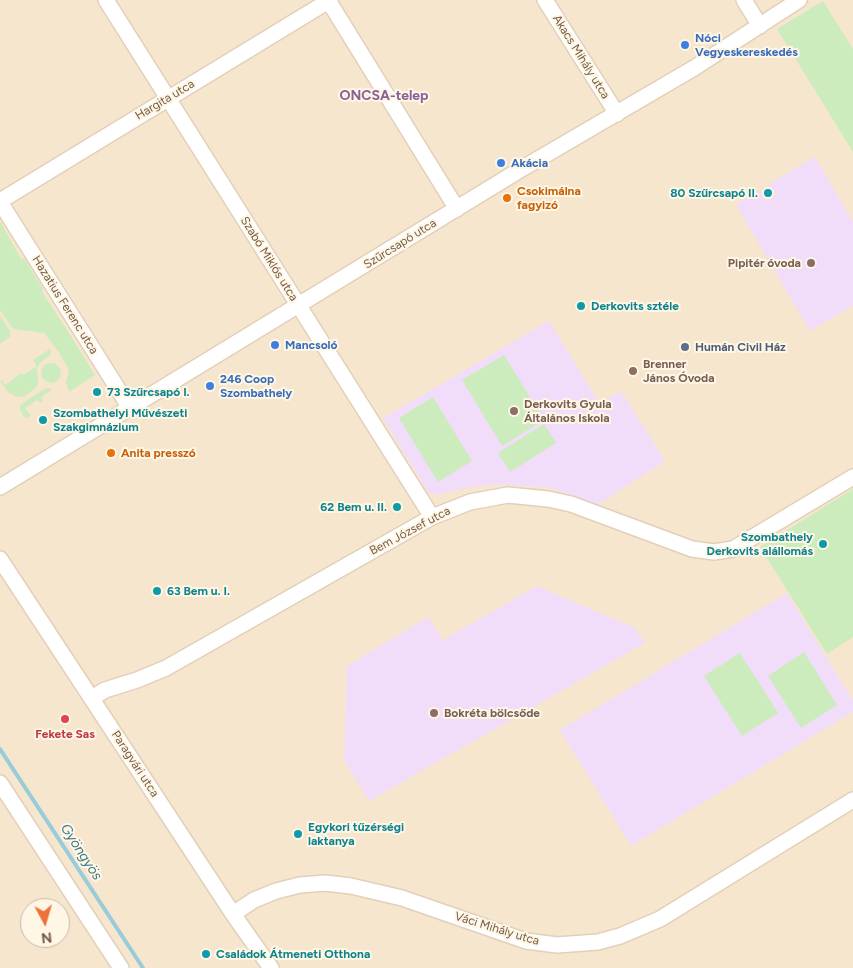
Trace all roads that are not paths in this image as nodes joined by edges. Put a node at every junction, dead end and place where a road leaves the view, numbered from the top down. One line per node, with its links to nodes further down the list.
1 (106, 0): 7 (street, Szabó Miklós utca)
2 (329, 0): 7 (street, Hargita utca); 10 (street)
3 (545, 0): 8 (street, Akacs Mihály utca)
4 (744, 0): 6 (street)
5 (799, 0): 6 (street, Szűrcsapó utca)
6 (760, 26): 8 (street, Szűrcsapó utca)
7 (168, 99): 9 (street, Hargita utca); 11 (street, Szabó Miklós utca)
8 (617, 114): 10 (street, Szűrcsapó utca)
9 (0, 202): 12 (street, Hazatius Ferenc utca)
10 (457, 208): 11 (street, Szűrcsapó utca)
11 (298, 306): 12 (street, Szűrcsapó utca); 15 (street, Szabó Miklós utca)
12 (130, 408): 14 (street, Szűrcsapó utca)
13 (853, 477): 15 (street, Bem József utca)
14 (0, 487)
15 (432, 517): 17 (street, Bem József utca)
16 (0, 559): 17 (street, Paragvári utca)
17 (92, 698): 20 (street, Paragvári utca)
18 (0, 783): 21 (street)
19 (853, 800): 20 (street, Váci Mihály utca)
20 (233, 914): 22 (street, Paragvári utca)
21 (121, 968)
22 (271, 968)

